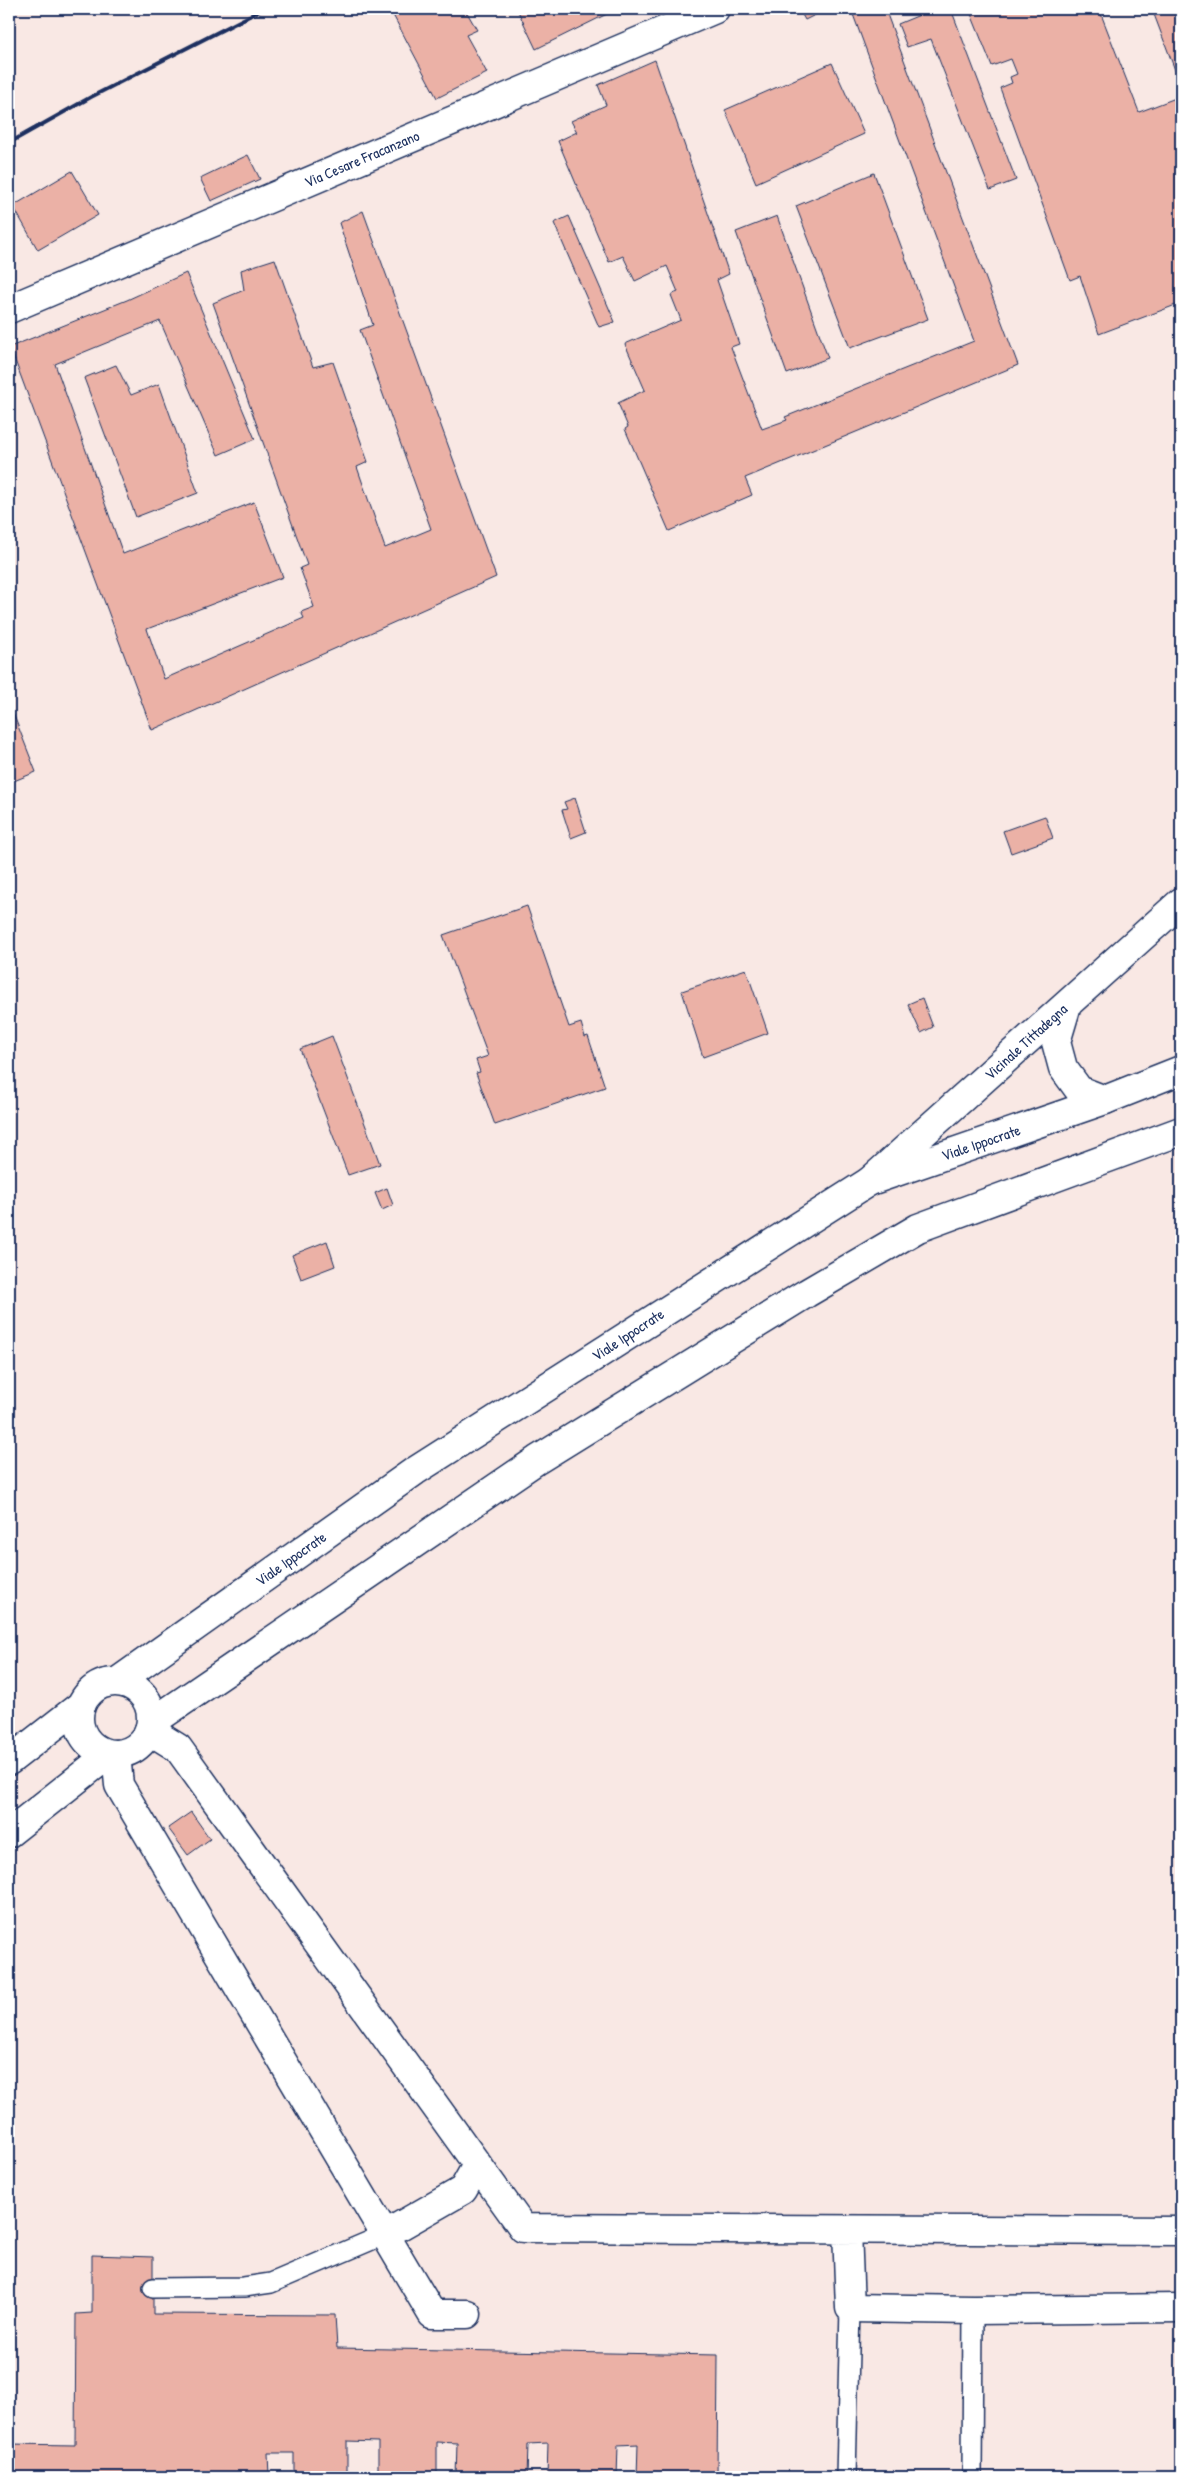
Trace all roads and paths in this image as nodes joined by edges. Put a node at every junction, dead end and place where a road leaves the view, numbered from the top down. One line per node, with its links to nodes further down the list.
1 (715, 9): 2 (street, Via Cesare Fracanzano)
2 (9, 309)
3 (1181, 902): 4 (street, Vicinale Tittadegna)
4 (1066, 1005): 6 (street); 8 (street, Vicinale Tittadegna)
5 (1181, 1070): 6 (street, Viale Ippocrate)
6 (1105, 1100): 8 (street, Viale Ippocrate)
7 (1181, 1131): 11 (street)
8 (870, 1181): 9 (street, Viale Ippocrate)
9 (117, 1682): 10 (street, Viale Ippocrate); 11 (street)
10 (81, 1705): 12 (street); 13 (street, Viale Ippocrate)
11 (150, 1726): 12 (street); 15 (street)
12 (112, 1754): 14 (street); 18 (street)
13 (9, 1761)
14 (9, 1833)
15 (477, 2165): 16 (street); 18 (street)
16 (847, 2230): 17 (street); 20 (street)
17 (1181, 2231)
18 (386, 2234): 19 (lane); 23 (street)
19 (153, 2288)
20 (850, 2308): 22 (street); 24 (lane)
21 (1181, 2308): 22 (street)
22 (973, 2310): 25 (lane)
23 (467, 2314)
24 (846, 2477)
25 (972, 2477)

